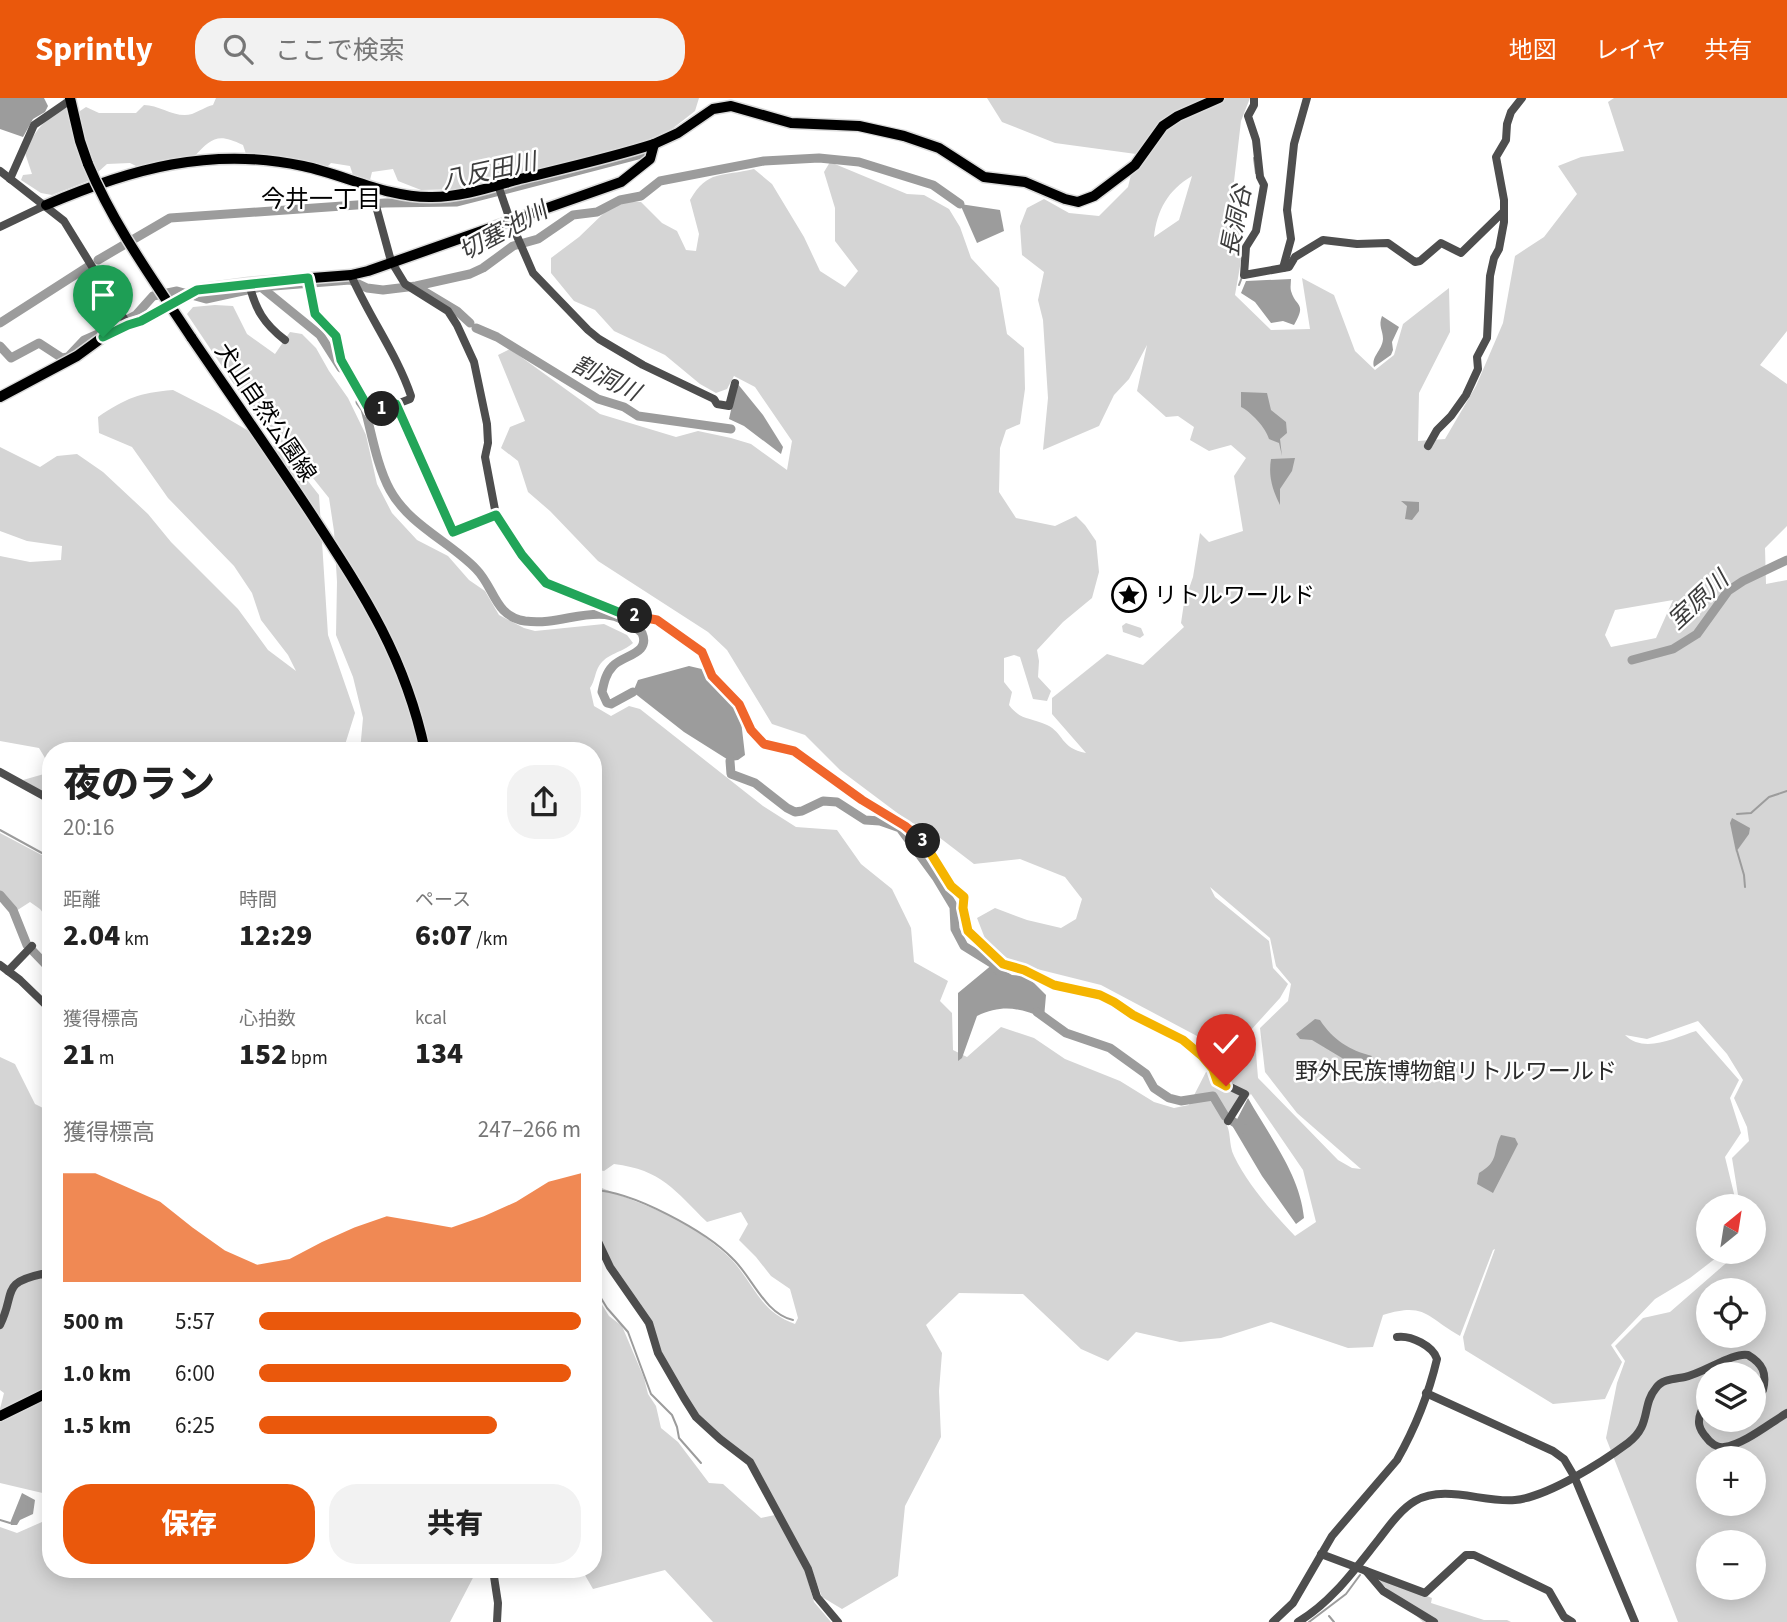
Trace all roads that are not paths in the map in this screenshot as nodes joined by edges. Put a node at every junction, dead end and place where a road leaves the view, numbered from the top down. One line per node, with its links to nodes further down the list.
1 (1219, 98): 6 (main road)
2 (1254, 98): 16 (street)
3 (1307, 98): 16 (street)
4 (1522, 98): 12 (street)
5 (68, 101): 8 (street); 27 (main road, 犬山自然公園線, bridge)
6 (654, 144): 10 (main road); 13 (main road)
7 (0, 171): 8 (street)
8 (10, 179): 11 (street)
9 (373, 187): 10 (main road); 11 (main road); 15 (street)
10 (499, 188): 13 (street)
11 (46, 205): 14 (street); 20 (street)
12 (1502, 213): 16 (street); 25 (street)
13 (510, 220): 15 (main road); 22 (street)
14 (0, 227)
15 (392, 262): 17 (main road); 26 (street)
16 (1283, 268)
17 (353, 280): 18 (main road); 24 (street)
18 (308, 281): 19 (main road); 24 (street)
19 (249, 286): 20 (main road); 21 (street)
20 (126, 321): 23 (main road)
21 (285, 340)
22 (735, 383)
23 (0, 397)
24 (396, 404): 26 (street)
25 (1428, 446)
26 (496, 515): 33 (street)
27 (423, 742)
28 (0, 772): 29 (street)
29 (42, 795)
30 (29, 948): 31 (street)
31 (4, 968): 32 (street)
32 (41, 1000)
33 (1230, 1119)
34 (602, 1250): 54 (street)
35 (42, 1274): 36 (street)
36 (0, 1325)
37 (1397, 1337): 41 (street)
38 (1723, 1362): 39 (street)
39 (1759, 1362)
40 (1696, 1374): 48 (street)
41 (1426, 1393): 48 (street); 49 (street)
42 (42, 1395): 44 (main road)
43 (1787, 1413): 45 (street)
44 (0, 1416)
45 (1766, 1426)
46 (1702, 1432): 47 (street)
47 (1755, 1432)
48 (1574, 1476): 50 (street); 59 (street)
49 (1321, 1554): 50 (street); 55 (street)
50 (1356, 1567): 51 (street); 56 (street)
51 (1366, 1571): 57 (street); 58 (street)
52 (494, 1578): 53 (street)
53 (497, 1622)
54 (838, 1622)
55 (1273, 1622)
56 (1298, 1622)
57 (1434, 1622)
58 (1572, 1622)
59 (1635, 1622)

